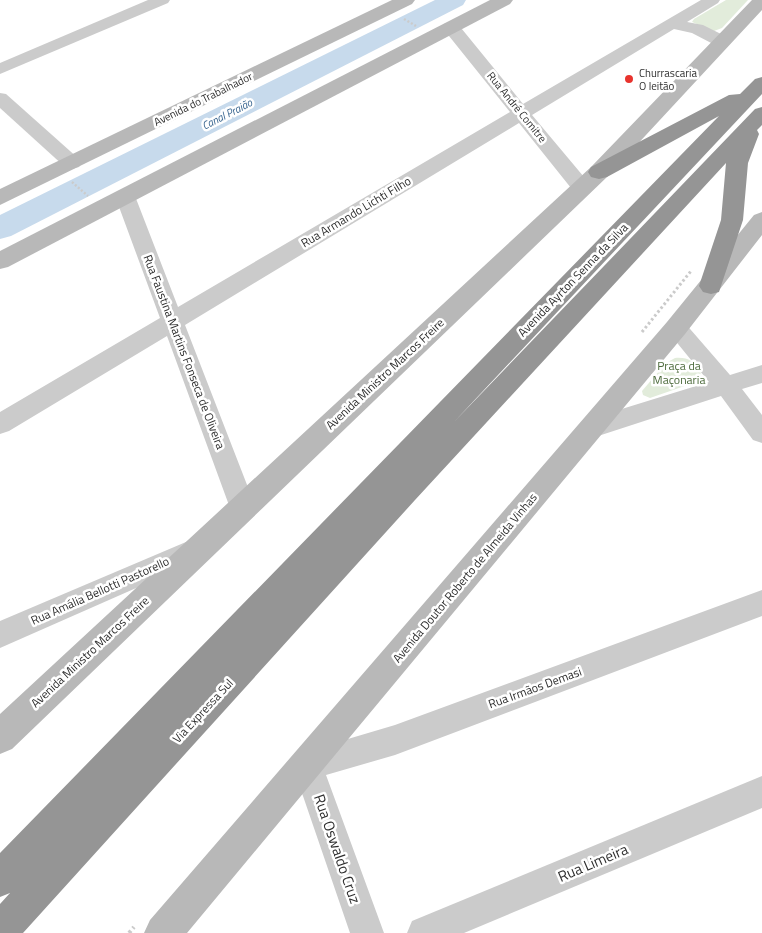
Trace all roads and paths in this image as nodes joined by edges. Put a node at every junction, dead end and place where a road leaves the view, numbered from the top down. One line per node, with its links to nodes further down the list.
1 (162, 0): 10 (street)
2 (504, 0): 7 (main road)
3 (712, 0): 6 (street, Rua Armando Lichti Filho)
4 (761, 0): 9 (main road, Avenida Ministro Marcos Freire)
5 (398, 5): 8 (path); 15 (main road, Avenida do Trabalhador)
6 (672, 24): 9 (street); 13 (street, Rua Armando Lichti Filho)
7 (452, 27): 13 (street, Rua André Comitre); 18 (main road)
8 (419, 28)
9 (721, 41): 16 (main road, Avenida Ministro Marcos Freire)
10 (0, 69)
11 (762, 82): 16 (highway); 30 (highway, Avenida Ayrton Senna da Silva)
12 (0, 98): 15 (street)
13 (522, 113): 16 (street, Rua André Comitre); 23 (street, Rua Armando Lichti Filho)
14 (757, 118): 22 (highway); 30 (highway, Avenida Ayrton Senna da Silva)
15 (71, 171): 17 (path); 19 (main road, Avenida do Trabalhador)
16 (591, 180): 31 (main road, Avenida Ministro Marcos Freire)
17 (88, 196)
18 (125, 196): 21 (main road); 23 (street, Rua Faustina Martins Fonseca de Oliveira)
19 (0, 198)
20 (762, 220): 22 (main road, Avenida Doutor Roberto de Almeida Vinhas)
21 (0, 261)
22 (711, 286): 24 (main road, Avenida Doutor Roberto de Almeida Vinhas)
23 (173, 321): 27 (street, Rua Armando Lichti Filho); 31 (street, Rua Faustina Martins Fonseca de Oliveira)
24 (676, 328): 26 (street); 28 (main road, Avenida Doutor Roberto de Almeida Vinhas)
25 (762, 374): 26 (street)
26 (726, 386): 28 (street); 29 (street)
27 (0, 424)
28 (592, 428): 36 (main road, Avenida Doutor Roberto de Almeida Vinhas)
29 (762, 433)
30 (395, 485): 38 (highway); 39 (highway, Via Expressa Sul)
31 (243, 508): 32 (main road, Avenida Ministro Marcos Freire)
32 (201, 548): 34 (street, Rua Amália Bellotti Pastorello); 35 (main road, Avenida Ministro Marcos Freire)
33 (762, 603): 36 (street, Rua Irmãos Demasi)
34 (0, 635)
35 (0, 738)
36 (305, 766): 40 (main road, Avenida Doutor Roberto de Almeida Vinhas); 41 (street, Rua Oswaldo Cruz)
37 (762, 792): 42 (street, Rua Limeira)
38 (0, 879)
39 (0, 931)
40 (163, 933)
41 (367, 933)
42 (424, 933)

